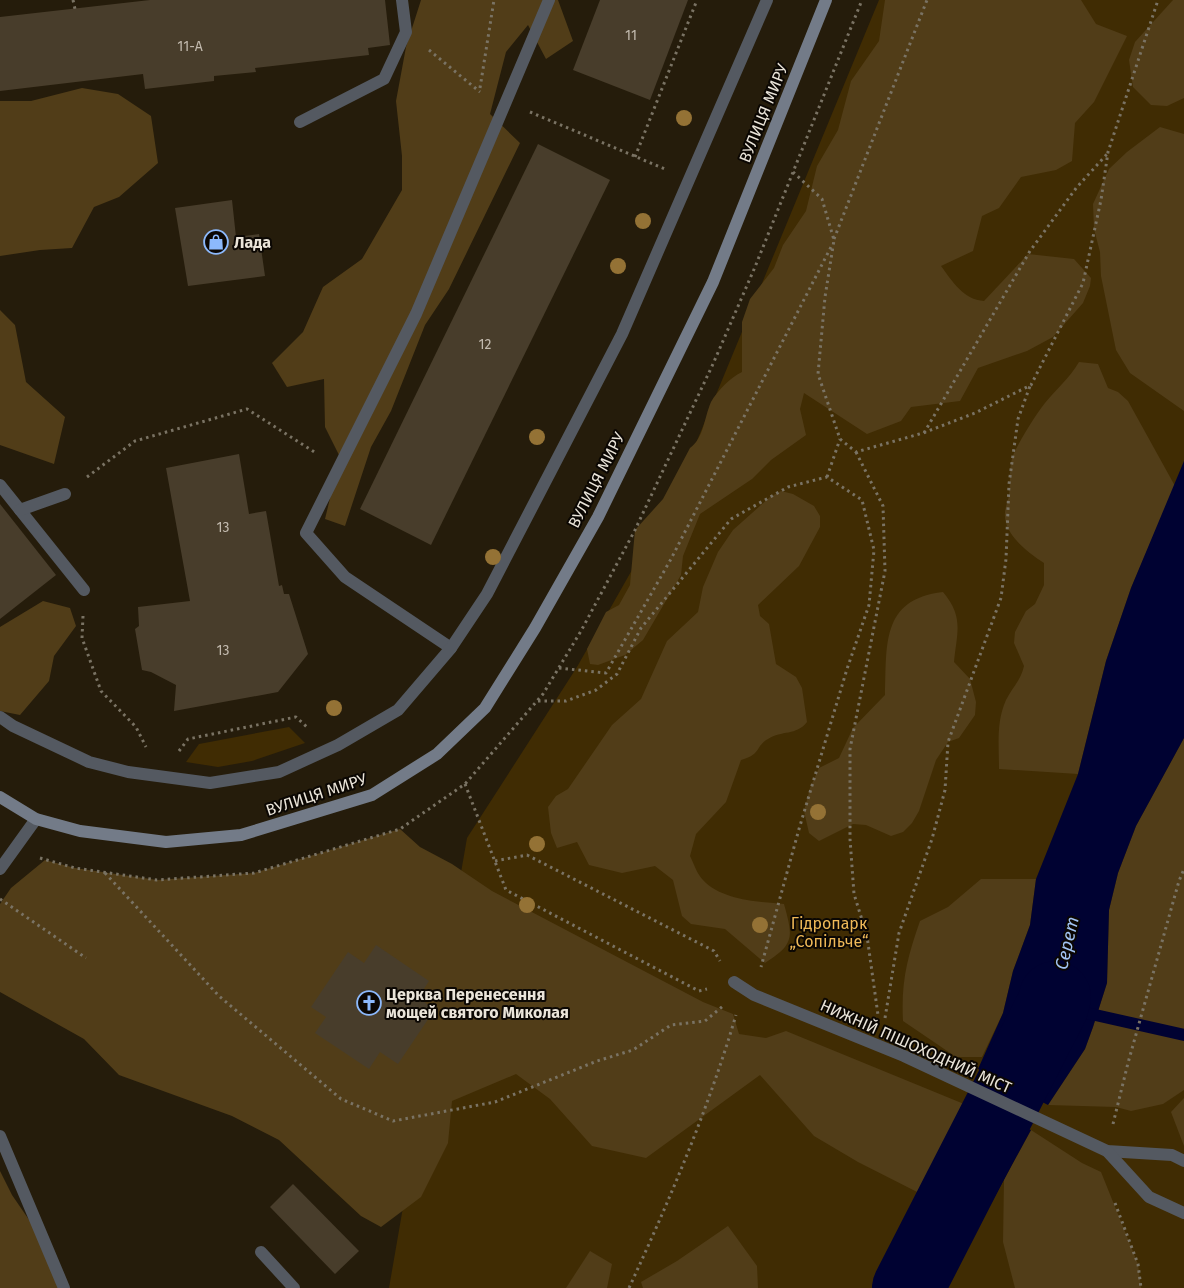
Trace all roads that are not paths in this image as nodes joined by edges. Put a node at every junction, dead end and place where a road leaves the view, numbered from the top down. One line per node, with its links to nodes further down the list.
1 (402, 0): 5 (street)
2 (549, 0): 10 (street)
3 (767, 0): 10 (street)
4 (826, 0): 13 (main road, ВУЛИЦЯ МИРУ)
5 (300, 122)
6 (0, 485): 8 (street)
7 (65, 494): 8 (street)
8 (20, 510): 9 (street)
9 (84, 590)
10 (451, 648): 11 (street)
11 (0, 717)
12 (0, 797): 13 (main road, ВУЛИЦЯ МИРУ)
13 (36, 819): 14 (street)
14 (0, 869)
15 (744, 989): 17 (street, НИЖНІЙ ПІШОХОДНИЙ МІСТ)
16 (0, 1136): 21 (street)
17 (1107, 1151): 18 (street); 19 (street)
18 (1184, 1161)
19 (1184, 1213)
20 (261, 1252): 22 (street)
21 (64, 1288)
22 (294, 1288)

